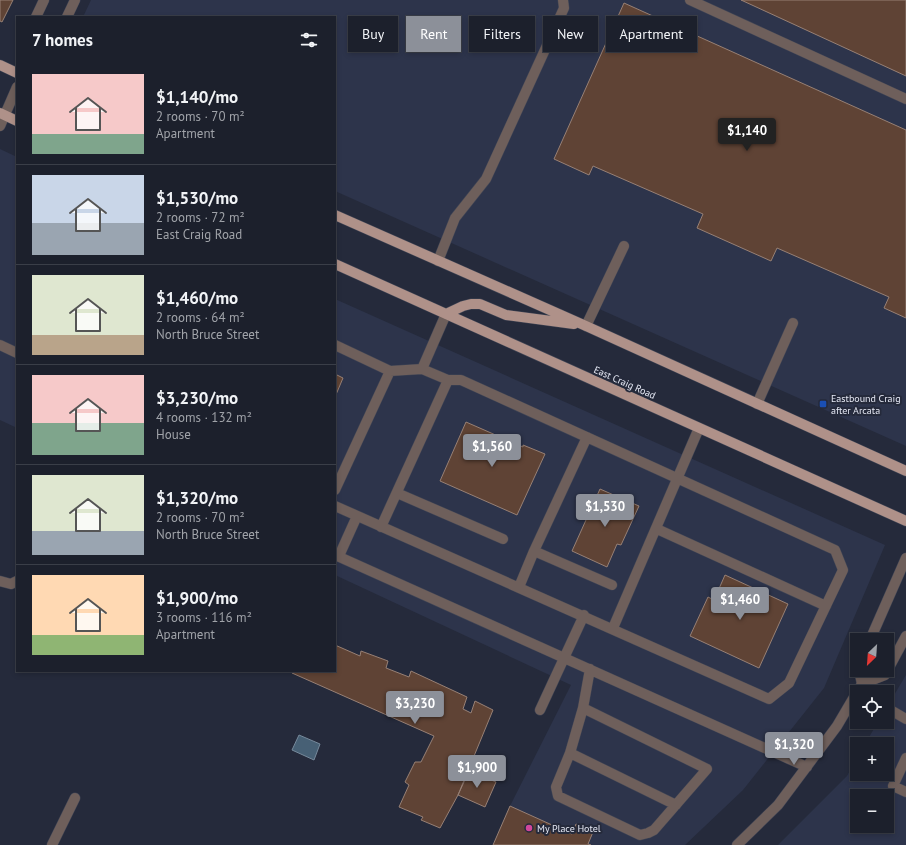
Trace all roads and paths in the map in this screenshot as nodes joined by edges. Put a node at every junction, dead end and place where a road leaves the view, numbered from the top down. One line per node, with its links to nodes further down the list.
1 (44, 0): 5 (street)
2 (75, 0): 6 (street)
3 (563, 0): 16 (street)
4 (690, 0): 10 (street)
5 (36, 16)
6 (67, 16)
7 (0, 65): 8 (main road)
8 (16, 73)
9 (16, 89): 11 (street)
10 (906, 99)
11 (2, 114): 12 (main road); 13 (street)
12 (16, 121)
13 (0, 126)
14 (336, 215): 16 (main road)
15 (624, 246): 20 (street)
16 (438, 261): 20 (main road)
17 (336, 264): 18 (main road, East Craig Road)
18 (446, 314): 20 (main road); 24 (street); 28 (main road, East Craig Road)
19 (793, 323): 27 (street)
20 (586, 326): 27 (main road)
21 (0, 345): 23 (street)
22 (336, 345): 25 (street)
23 (16, 353)
24 (422, 369): 25 (street); 26 (street)
25 (390, 371): 32 (street)
26 (448, 380): 29 (street); 33 (street)
27 (757, 404): 30 (main road)
28 (699, 428): 31 (street); 36 (main road, East Craig Road)
29 (586, 437): 31 (street); 40 (street)
30 (906, 471)
31 (678, 479): 38 (street); 47 (street)
32 (336, 488)
33 (396, 493): 37 (street); 39 (street)
34 (336, 506): 35 (street)
35 (357, 516): 37 (street); 41 (street)
36 (906, 521)
37 (381, 526): 46 (street)
38 (657, 529): 47 (street); 49 (street)
39 (503, 539)
40 (534, 551): 45 (street); 46 (street)
41 (337, 555): 52 (street)
42 (906, 558): 50 (street)
43 (0, 581): 44 (street)
44 (16, 582)
45 (612, 585)
46 (519, 587): 48 (street)
47 (826, 606): 49 (street)
48 (584, 616): 49 (street); 52 (street)
49 (613, 628)
50 (873, 633)
51 (906, 636): 54 (street)
52 (564, 658): 53 (street); 57 (street)
53 (590, 669): 56 (street); 62 (street)
54 (868, 685)
55 (850, 704): 62 (street)
56 (583, 708): 60 (street); 65 (street)
57 (540, 710)
58 (894, 712): 59 (street)
59 (906, 719)
60 (570, 753): 65 (street); 65 (street)
61 (906, 758): 63 (street)
62 (807, 767): 67 (street)
63 (906, 792)
64 (75, 798): 66 (street)
65 (676, 805)
66 (52, 845)
67 (738, 845)

